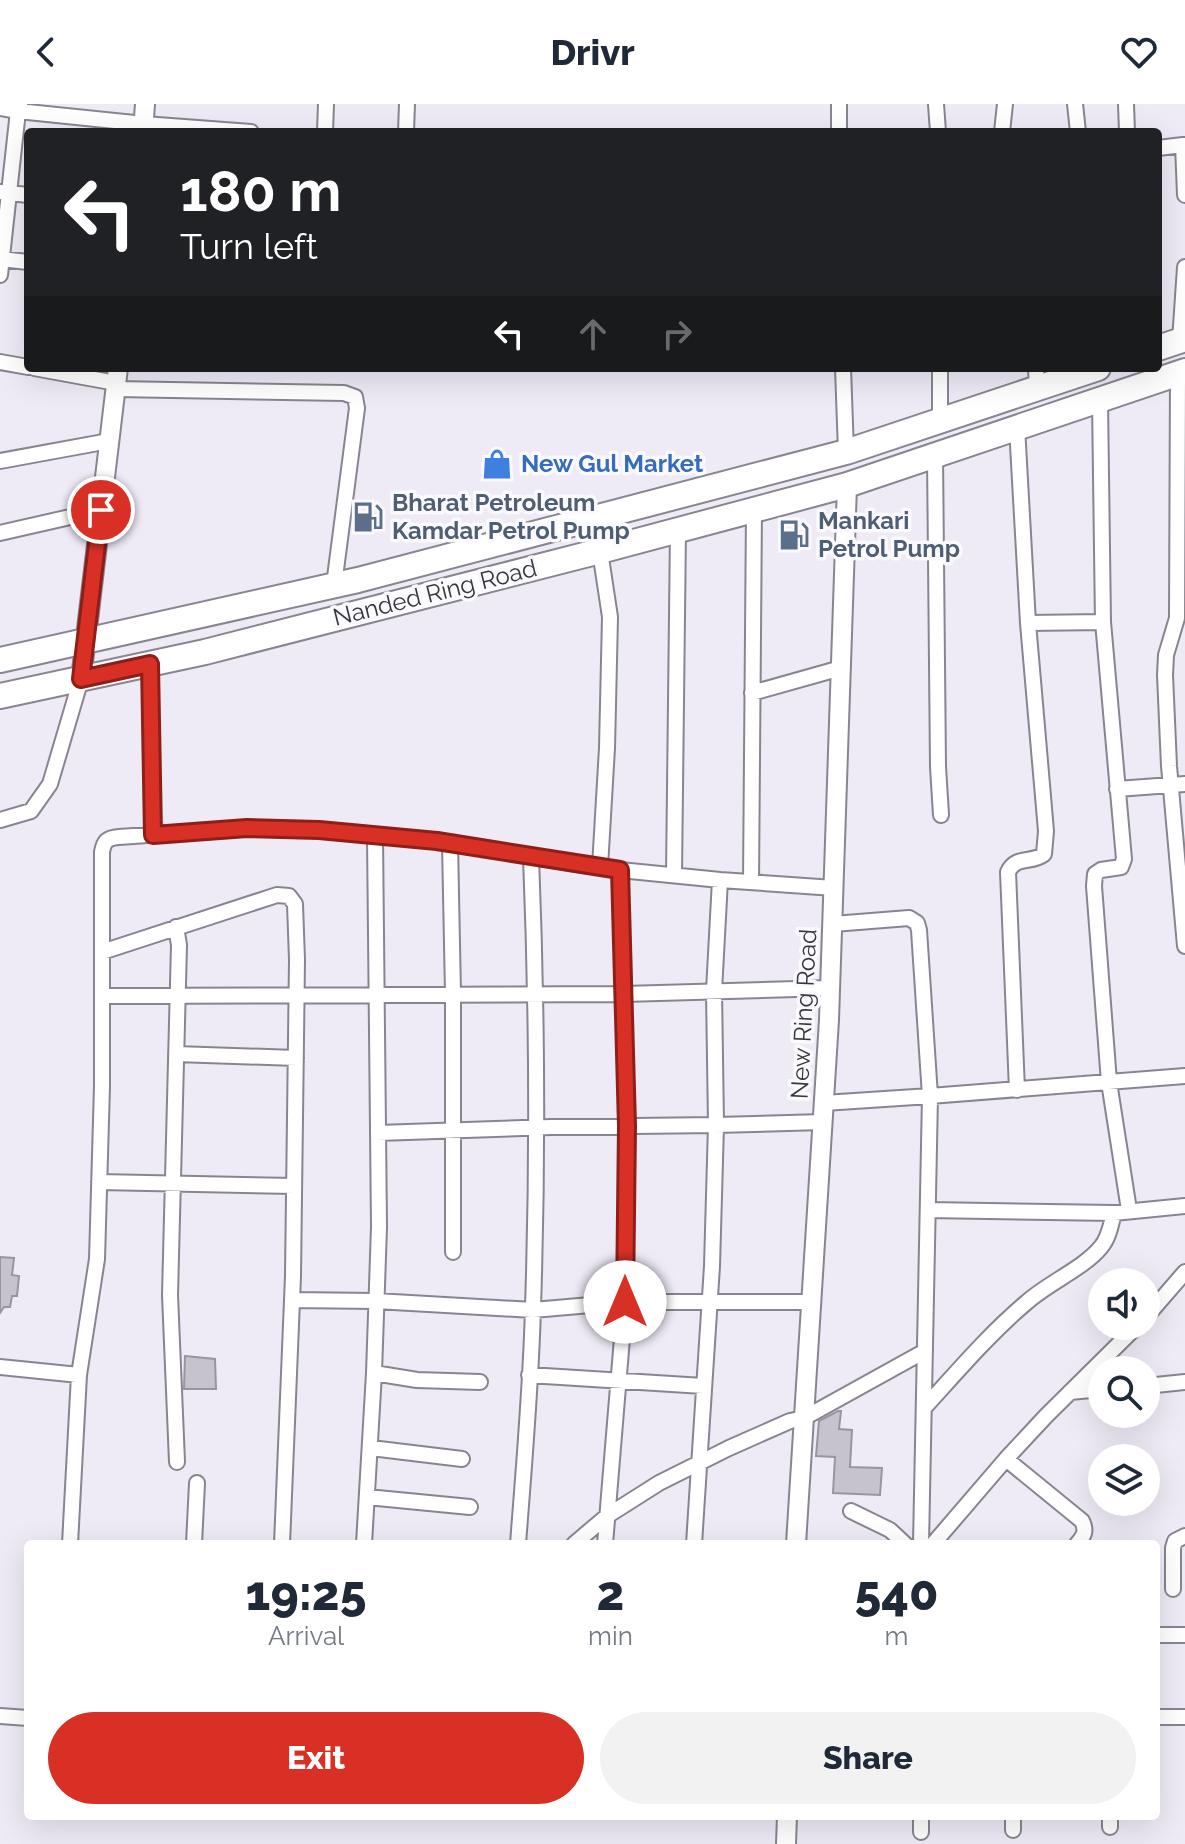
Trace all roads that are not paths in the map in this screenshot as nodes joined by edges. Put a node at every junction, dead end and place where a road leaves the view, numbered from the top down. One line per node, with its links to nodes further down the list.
1 (145, 104): 11 (street)
2 (326, 104): 12 (street)
3 (407, 104): 13 (street)
4 (839, 104): 14 (street)
5 (936, 104): 15 (street)
6 (1005, 104): 16 (street)
7 (1075, 104): 17 (street)
8 (1126, 104): 18 (street)
9 (19, 107): 10 (street); 11 (street); 21 (street)
10 (0, 108)
11 (144, 128)
12 (325, 128)
13 (406, 128)
14 (839, 128)
15 (938, 128)
16 (1002, 128)
17 (1078, 128)
18 (1127, 128)
19 (1184, 145): 20 (street); 22 (street)
20 (1162, 148)
21 (5, 193): 23 (street)
22 (1185, 195)
23 (1, 259): 24 (street); 26 (street)
24 (24, 262)
25 (1185, 267): 27 (street)
26 (0, 275)
27 (1174, 343)
28 (0, 362): 29 (street)
29 (24, 367)
30 (60, 372): 36 (street)
31 (843, 372): 41 (street)
32 (940, 372): 38 (street)
33 (1073, 372): 35 (highway)
34 (1181, 372): 37 (highway, Nanded Ring Road); 60 (street)
35 (1036, 378): 38 (highway)
36 (117, 380): 40 (street); 50 (street)
37 (1100, 400): 39 (highway, Nanded Ring Road); 51 (street)
38 (940, 421): 41 (highway)
39 (1017, 427): 42 (highway, Nanded Ring Road); 52 (street)
40 (109, 441): 43 (street); 46 (street)
41 (846, 452): 50 (highway)
42 (935, 455): 44 (highway, Nanded Ring Road); 62 (street)
43 (0, 461)
44 (847, 485): 45 (highway, Nanded Ring Road); 56 (street, New Ring Road)
45 (754, 509): 47 (highway, Nanded Ring Road); 58 (street)
46 (101, 510): 48 (street); 53 (street)
47 (678, 529): 49 (highway, Nanded Ring Road); 70 (street)
48 (0, 533)
49 (600, 551): 55 (highway, Nanded Ring Road); 68 (street)
50 (334, 585): 53 (highway)
51 (1103, 622): 52 (street); 61 (street)
52 (1028, 623): 91 (street)
53 (85, 641): 54 (highway); 57 (street)
54 (0, 660)
55 (150, 664): 57 (highway, Nanded Ring Road); 64 (street)
56 (841, 668): 58 (street); 73 (street, New Ring Road)
57 (81, 679): 59 (highway, Nanded Ring Road); 63 (street)
58 (752, 693): 72 (street)
59 (0, 696)
60 (1178, 784): 61 (street); 76 (street)
61 (1117, 789): 90 (street)
62 (941, 815)
63 (0, 820)
64 (153, 835): 65 (street); 77 (street)
65 (375, 836): 66 (street); 80 (street)
66 (450, 843): 67 (street); 81 (street)
67 (531, 857): 68 (street); 82 (street)
68 (600, 867): 69 (street)
69 (620, 870): 70 (street); 83 (street)
70 (674, 875): 71 (street)
71 (720, 880): 72 (street); 79 (street)
72 (751, 882): 73 (street)
73 (834, 888): 74 (street, New Ring Road)
74 (833, 924): 78 (street, New Ring Road); 92 (street)
75 (176, 927): 77 (street); 84 (street); 86 (street)
76 (1185, 946)
77 (102, 952): 85 (street)
78 (830, 988): 79 (street); 93 (street, New Ring Road)
79 (714, 991): 83 (street); 94 (street)
80 (377, 994): 81 (street); 84 (street); 98 (street)
81 (453, 994): 82 (street); 97 (street)
82 (536, 994): 83 (street); 96 (street)
83 (624, 994): 95 (street)
84 (297, 995): 86 (street); 88 (street)
85 (102, 996): 86 (street); 99 (street)
86 (178, 996): 87 (street)
87 (176, 1054): 88 (street); 100 (street)
88 (296, 1058): 101 (street)
89 (1185, 1076): 90 (street)
90 (1109, 1082): 91 (street); 104 (street)
91 (1017, 1090): 92 (street)
92 (930, 1096): 93 (street); 103 (street)
93 (823, 1112): 94 (street); 112 (street, New Ring Road)
94 (716, 1125): 95 (street); 111 (street)
95 (627, 1126): 96 (street); 110 (street)
96 (537, 1127): 97 (street); 113 (street)
97 (453, 1130): 98 (street); 105 (street)
98 (378, 1133): 108 (street)
99 (99, 1182): 100 (street); 118 (street)
100 (173, 1182): 101 (street); 132 (street)
101 (294, 1186): 107 (street)
102 (1185, 1206): 104 (street)
103 (928, 1210): 104 (street); 115 (street)
104 (1121, 1212): 127 (street)
105 (453, 1252)
106 (1185, 1272): 109 (street)
107 (292, 1300): 108 (street); 142 (street)
108 (376, 1301): 113 (street); 117 (street)
109 (1160, 1301)
110 (625, 1302): 111 (street); 113 (street); 120 (street)
111 (709, 1302): 112 (street); 124 (street)
112 (811, 1302): 128 (street, New Ring Road)
113 (533, 1310): 119 (street)
114 (1123, 1340): 126 (street)
115 (925, 1351): 127 (street); 128 (street)
116 (0, 1367): 118 (street)
117 (374, 1373): 121 (street); 129 (street)
118 (79, 1375): 140 (street)
119 (529, 1375): 120 (street); 144 (street)
120 (618, 1380): 124 (street); 138 (street)
121 (480, 1382)
122 (1185, 1382): 123 (street)
123 (1160, 1385)
124 (703, 1386): 133 (street)
125 (1088, 1390): 126 (street)
126 (1070, 1392): 131 (street)
127 (924, 1408): 150 (street)
128 (804, 1418): 133 (street); 148 (street, New Ring Road)
129 (371, 1448): 130 (street); 135 (street)
130 (462, 1459)
131 (1006, 1459): 151 (street); 152 (street)
132 (177, 1462)
133 (698, 1463): 138 (street); 147 (street)
134 (197, 1483): 141 (street)
135 (367, 1497): 136 (street); 143 (street)
136 (470, 1507)
137 (851, 1511): 149 (street)
138 (607, 1516): 145 (street); 146 (street)
139 (1185, 1536): 153 (street)
140 (70, 1540)
141 (194, 1540)
142 (282, 1540)
143 (364, 1540)
144 (518, 1540)
145 (579, 1540)
146 (605, 1540)
147 (694, 1540)
148 (796, 1540)
149 (901, 1540)
150 (921, 1540)
151 (936, 1540)
152 (1080, 1540)
153 (1173, 1589)
154 (1160, 1635): 155 (street)
155 (1185, 1635)
156 (0, 1716): 159 (street)
157 (1160, 1717): 158 (street)
158 (1185, 1717)
159 (24, 1718)
160 (787, 1820): 163 (street)
161 (921, 1820): 162 (street)
162 (921, 1832)
163 (786, 1844)

